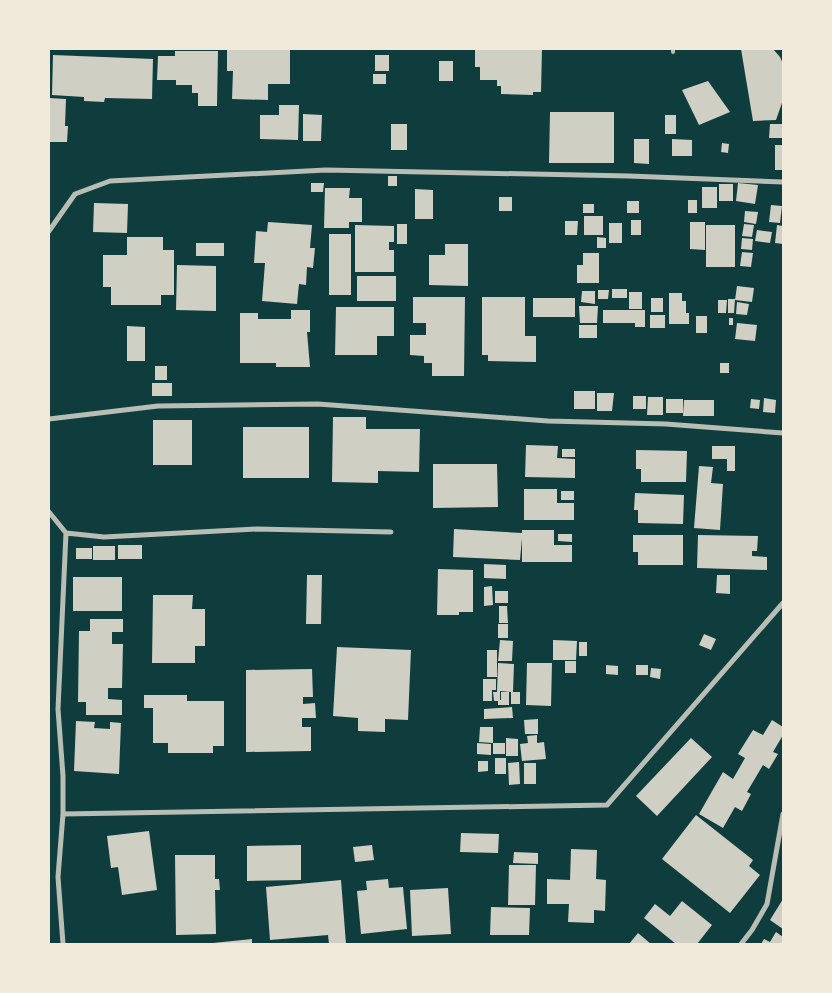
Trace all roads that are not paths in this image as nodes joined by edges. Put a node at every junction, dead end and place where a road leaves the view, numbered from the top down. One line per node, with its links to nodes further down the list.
1 (783, 182): 2 (street)
2 (49, 231)
3 (49, 419): 4 (street)
4 (783, 433)
5 (49, 512): 7 (street)
6 (391, 532): 7 (street)
7 (66, 533): 9 (street)
8 (783, 603): 9 (street)
9 (64, 814): 11 (street)
10 (783, 814): 12 (street)
11 (63, 944)
12 (741, 944)

